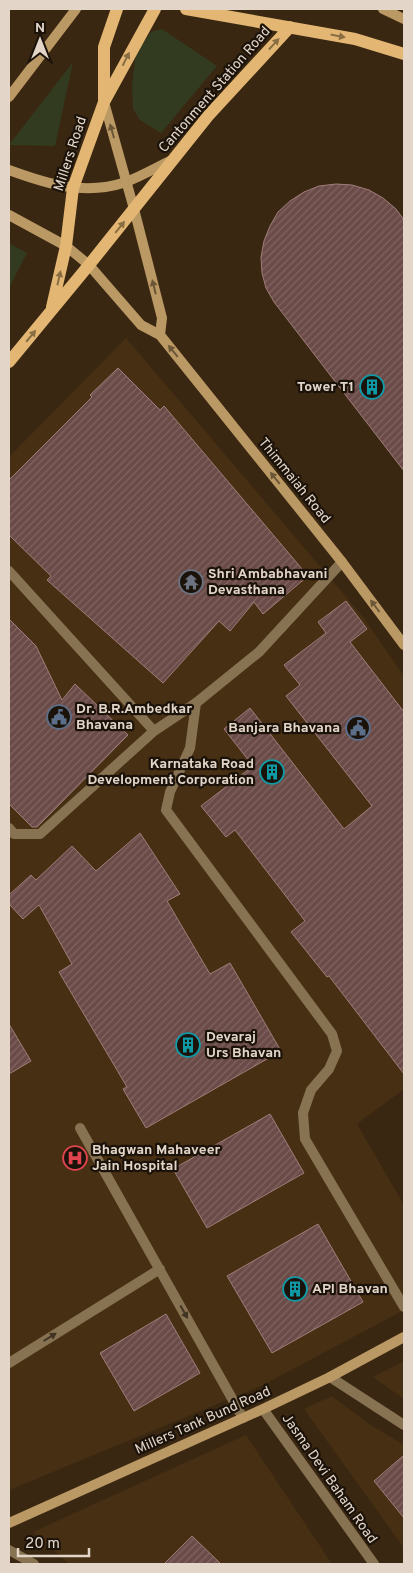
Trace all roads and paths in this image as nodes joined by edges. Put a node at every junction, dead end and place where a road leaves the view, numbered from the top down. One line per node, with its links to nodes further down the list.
1 (76, 9): 9 (street)
2 (117, 9): 10 (main road, Millers Road)
3 (155, 9): 10 (main road, one-way to 3)
4 (186, 9): 7 (main road)
5 (383, 9): 6 (street)
6 (404, 19)
7 (290, 27): 8 (main road, Cantonment Station Road, one-way to 8); 11 (main road, Cantonment Station Road, one-way to 7)
8 (404, 54)
9 (9, 97)
10 (104, 102): 13 (street, one-way to 10); 14 (main road, Millers Road)
11 (173, 160): 13 (street); 15 (main road, Cantonment Station Road)
12 (9, 170): 14 (street)
13 (126, 181): 14 (street); 15 (street)
14 (73, 188): 17 (main road, Millers Road)
15 (134, 209): 18 (main road, Cantonment Station Road, one-way to 15); 20 (street, one-way to 15)
16 (9, 215): 17 (street, Thimmaiah Road)
17 (66, 246): 18 (street, Thimmaiah Road); 19 (main road, Millers Road, one-way to 17)
18 (89, 265): 19 (main road, Millers Road); 20 (street, Thimmaiah Road)
19 (51, 310): 21 (main road, Millers Road, one-way to 19)
20 (160, 335): 22 (street, Thimmaiah Road, one-way to 20)
21 (9, 362)
22 (342, 562): 24 (street, Thimmaiah Road, one-way to 22); 25 (street)
23 (9, 571): 26 (street)
24 (404, 645)
25 (196, 704): 26 (street); 30 (street)
26 (154, 731): 27 (street)
27 (9, 828)
28 (80, 1128): 29 (street)
29 (160, 1269): 32 (street, one-way to 29); 35 (street, one-way to 35)
30 (404, 1307)
31 (404, 1337): 33 (street, Millers Tank Bund Road)
32 (9, 1363)
33 (330, 1377): 34 (street, Millers Tank Bund Road); 36 (street)
34 (263, 1409): 35 (street, Millers Tank Bund Road); 40 (street, Jasma Devi Baham Road)
35 (243, 1418): 37 (street, Millers Tank Bund Road)
36 (404, 1425)
37 (9, 1523)
38 (9, 1550): 39 (street)
39 (34, 1564)
40 (374, 1564)

